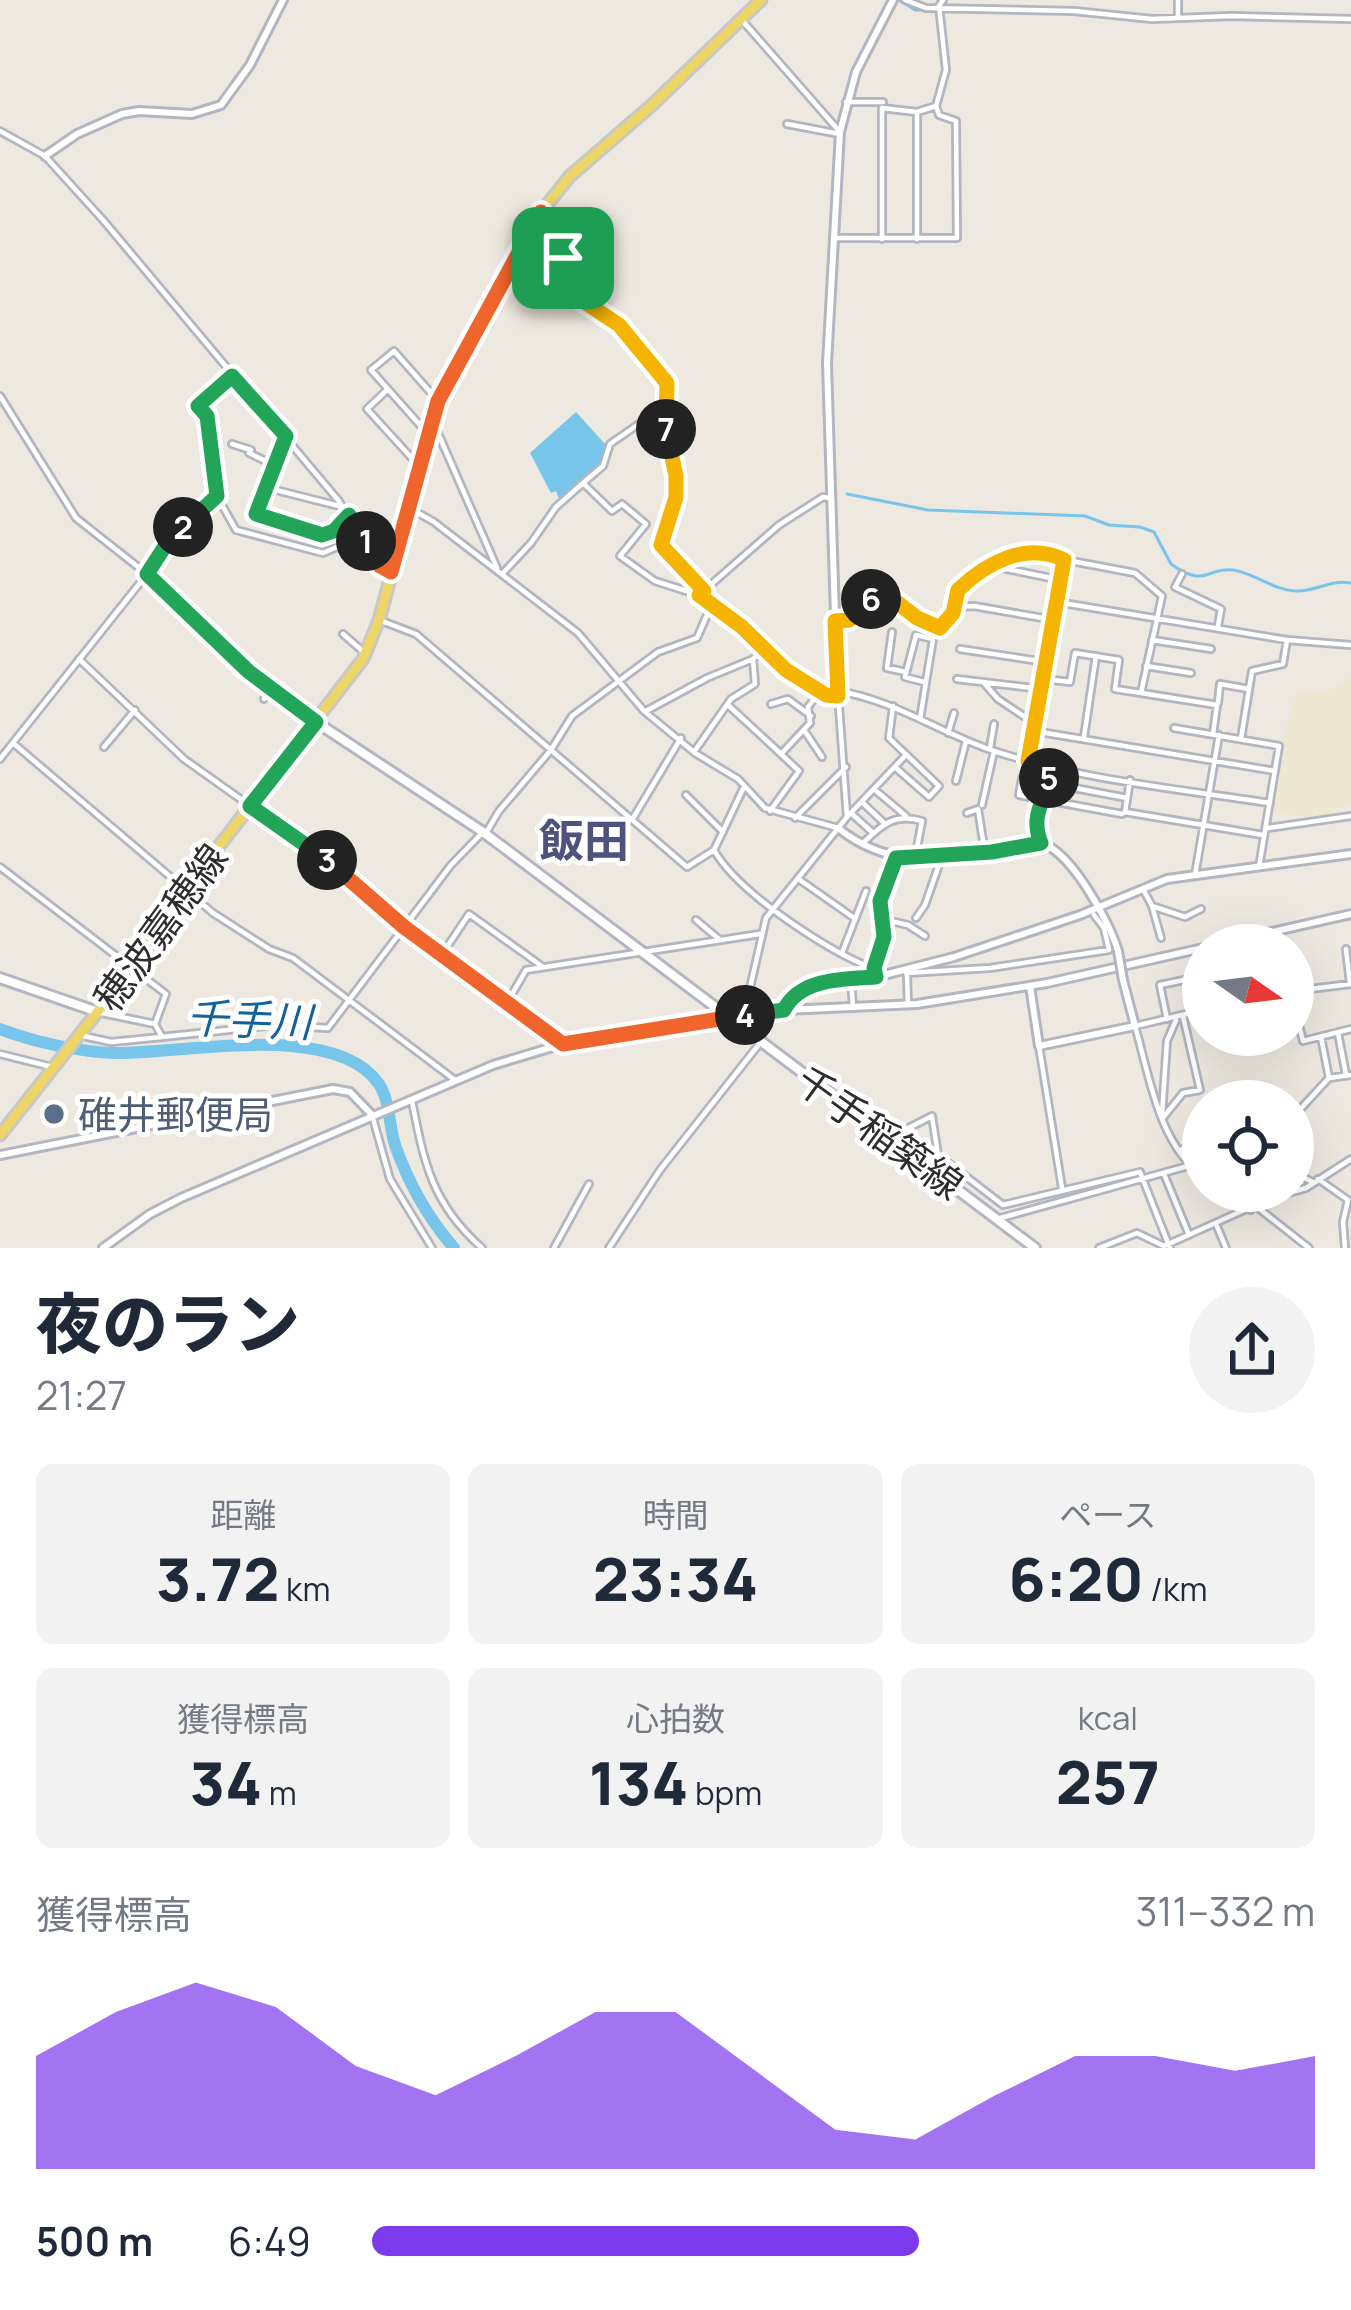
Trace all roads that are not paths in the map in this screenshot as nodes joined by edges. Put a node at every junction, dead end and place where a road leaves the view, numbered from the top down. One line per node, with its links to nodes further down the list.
1 (283, 0): 17 (street)
2 (761, 0): 7 (main road, 穂波嘉穂線)
3 (893, 0): 10 (street)
4 (905, 0): 6 (street)
5 (1178, 0): 8 (street)
6 (941, 3): 8 (street); 12 (street)
7 (741, 19): 16 (street); 18 (main road, 穂波嘉穂線)
8 (1178, 19): 9 (street)
9 (1351, 19)
10 (846, 103): 11 (street); 16 (street)
11 (883, 103)
12 (936, 106): 13 (street); 21 (street)
13 (917, 112): 20 (street); 21 (street)
14 (787, 124): 16 (street)
15 (0, 131): 17 (street)
16 (840, 133): 19 (street)
17 (45, 156): 22 (street)
18 (541, 212): 25 (main road, 穂波嘉穂線); 26 (street)
19 (833, 238): 20 (street); 36 (street)
20 (883, 239): 21 (street)
21 (917, 239)
22 (232, 376): 29 (street); 35 (street)
23 (388, 389): 25 (street); 28 (street); 32 (street)
24 (0, 396): 44 (street)
25 (438, 401): 27 (main road, 穂波嘉穂線)
26 (669, 403): 33 (street); 48 (street)
27 (432, 418): 28 (main road, 穂波嘉穂線); 45 (street)
28 (428, 433): 32 (main road, 穂波嘉穂線)
29 (286, 436): 31 (street); 37 (street)
30 (232, 444): 31 (street)
31 (276, 466): 34 (street)
32 (419, 466): 38 (main road, 穂波嘉穂線)
33 (583, 483): 45 (street); 48 (street)
34 (268, 488): 37 (street); 39 (street)
35 (217, 496): 40 (street); 44 (street)
36 (830, 498): 48 (street); 55 (street)
37 (344, 507): 39 (street)
38 (406, 514): 43 (main road, 穂波嘉穂線); 45 (street)
39 (349, 515): 40 (street)
40 (358, 528): 43 (street)
41 (1064, 560): 47 (street); 51 (street); 52 (street)
42 (1002, 568): 47 (street)
43 (391, 572): 53 (main road, 穂波嘉穂線)
44 (147, 574): 67 (street); 79 (street)
45 (500, 574): 73 (street)
46 (1182, 574): 56 (street)
47 (1061, 580): 49 (street)
48 (702, 593): 50 (street)
49 (1057, 602): 52 (street); 54 (street)
50 (711, 606): 64 (street); 73 (street)
51 (955, 607): 54 (street); 55 (street)
52 (1155, 618): 56 (street); 59 (street)
53 (379, 620): 65 (main road, 穂波嘉穂線); 108 (street)
54 (1054, 620): 69 (street)
55 (835, 621): 74 (street)
56 (1218, 629): 60 (street)
57 (892, 632): 71 (street)
58 (343, 634): 65 (street)
59 (1152, 640): 63 (street); 70 (street)
60 (1287, 640): 61 (street); 81 (street)
61 (1351, 646)
62 (960, 649): 69 (street)
63 (1211, 649)
64 (763, 650): 68 (street); 82 (street)
65 (366, 654): 95 (main road, 穂波嘉穂線)
66 (1096, 656): 76 (street); 83 (street); 102 (street)
67 (79, 659): 90 (street); 106 (street)
68 (753, 659): 87 (street); 91 (street)
69 (1046, 662): 76 (street)
70 (1147, 666): 72 (street); 83 (street)
71 (906, 672): 77 (street); 77 (street)
72 (1191, 673)
73 (619, 679): 91 (street); 108 (street)
74 (837, 679): 84 (street)
75 (957, 679): 78 (street)
76 (1043, 679): 80 (street)
77 (924, 682): 94 (street)
78 (983, 682): 80 (street); 97 (street)
79 (272, 689): 85 (street); 95 (street)
80 (1042, 689): 97 (street)
81 (1249, 689): 88 (street); 104 (street)
82 (821, 690): 84 (street); 93 (street)
83 (1141, 693): 88 (street)
84 (838, 694): 89 (street); 117 (street)
85 (264, 699)
86 (771, 704): 93 (street)
87 (728, 705): 110 (street); 111 (street)
88 (1217, 705): 101 (street)
89 (893, 706): 94 (street); 112 (street)
90 (135, 710): 107 (street); 133 (street)
91 (644, 711): 103 (street)
92 (954, 713): 100 (street)
93 (811, 716): 99 (street)
94 (920, 719): 100 (street)
95 (316, 722): 133 (main road, 穂波嘉穂線); 148 (main road, 千手稲築線)
96 (994, 724): 109 (street)
97 (1034, 727): 102 (street); 116 (street)
98 (1174, 728): 101 (street)
99 (804, 730): 111 (street); 113 (street)
100 (948, 733): 105 (street)
101 (1216, 735): 104 (street); 115 (street)
102 (1084, 737): 115 (street)
103 (681, 738): 110 (street); 141 (street)
104 (1241, 740): 120 (street)
105 (966, 741): 109 (street); 122 (street)
106 (13, 743): 114 (street); 162 (street)
107 (104, 747)
108 (551, 750): 141 (street); 148 (street)
109 (992, 750): 116 (street); 132 (street)
110 (694, 752): 124 (street)
111 (781, 754): 134 (street)
112 (905, 756): 119 (street); 119 (street)
113 (822, 757)
114 (0, 759)
115 (1215, 760): 120 (street); 126 (street)
116 (1028, 761): 118 (street)
117 (846, 767): 137 (street); 139 (street)
118 (1052, 767): 121 (street); 123 (street)
119 (896, 768): 125 (street)
120 (1275, 771): 131 (street)
121 (1130, 780): 126 (street); 128 (street)
122 (956, 781)
123 (1048, 784): 128 (street); 129 (street); 129 (street)
124 (743, 789): 134 (street); 145 (street)
125 (875, 790): 130 (street); 140 (street)
126 (1209, 794): 131 (street); 143 (street)
127 (686, 796): 145 (street)
128 (1127, 798): 135 (street)
129 (1041, 800): 135 (street); 149 (street)
130 (863, 802): 137 (street); 142 (street)
131 (1270, 803): 147 (street)
132 (982, 805)
133 (250, 806): 162 (main road, 穂波嘉穂線); 174 (street)
134 (770, 811): 139 (street)
135 (1124, 812): 143 (street)
136 (967, 813): 152 (street)
137 (849, 815): 144 (street); 146 (street)
138 (1351, 816): 147 (street)
139 (795, 818): 144 (street)
140 (911, 818): 142 (street); 156 (street)
141 (632, 820): 151 (street)
142 (884, 823): 146 (street)
143 (1204, 825): 147 (street); 159 (street)
144 (838, 828): 150 (street); 160 (street)
145 (723, 832): 151 (street)
146 (873, 832): 150 (street)
147 (1264, 832): 158 (street)
148 (484, 833): 174 (street); 180 (main road, 千手稲築線)
149 (1041, 843): 152 (street); 167 (street)
150 (860, 845): 155 (street)
151 (714, 850): 165 (street)
152 (985, 853): 154 (street)
153 (1351, 854): 158 (street)
154 (942, 856): 156 (street); 170 (street)
155 (896, 858): 156 (street); 171 (street)
156 (915, 858)
157 (0, 867): 184 (street)
158 (1259, 867): 159 (street)
159 (1195, 875): 161 (street)
160 (799, 878): 165 (street); 169 (street)
161 (1143, 889): 164 (street); 167 (street)
162 (187, 890): 184 (main road, 穂波嘉穂線); 194 (street)
163 (866, 891): 169 (street)
164 (1152, 906): 166 (street); 177 (street)
165 (773, 908): 175 (street); 183 (street)
166 (1201, 909)
167 (1096, 912): 186 (street); 186 (street); 205 (street, bridge)
168 (1351, 914): 173 (street)
169 (854, 918): 183 (street)
170 (916, 918)
171 (882, 919): 176 (street); 187 (street)
172 (696, 920): 178 (street)
173 (1307, 924)
174 (404, 927): 182 (street); 194 (street)
175 (762, 934): 178 (street); 200 (street)
176 (925, 936)
177 (1161, 938)
178 (720, 940): 180 (street)
179 (1346, 949): 191 (street)
180 (640, 953): 185 (street); 201 (main road, 千手稲築線)
181 (1182, 953): 192 (street)
182 (442, 954): 185 (street); 195 (street)
183 (842, 955): 187 (street)
184 (134, 967): 199 (main road, 穂波嘉穂線); 204 (street)
185 (543, 967): 195 (street)
186 (907, 971): 187 (street); 196 (street)
187 (875, 973): 189 (street)
188 (0, 978): 199 (main road)
189 (851, 978): 197 (street); 198 (street)
190 (1182, 980): 203 (street)
191 (1351, 984): 193 (street)
192 (1030, 986): 196 (street); 214 (street)
193 (1314, 988)
194 (349, 999): 209 (street); 219 (street)
195 (507, 1003): 213 (street)
196 (908, 1005): 197 (street)
197 (853, 1008): 198 (street)
198 (784, 1010): 200 (street)
199 (98, 1012): 204 (street); 208 (main road, 穂波嘉穂線)
200 (743, 1015): 201 (street)
201 (728, 1017): 212 (main road, 千手稲築線); 213 (street)
202 (1181, 1017): 203 (street); 223 (street); 223 (street)
203 (1167, 1021): 205 (street)
204 (155, 1024): 209 (street)
205 (1135, 1026): 214 (street); 223 (street)
206 (1351, 1029): 207 (street)
207 (1338, 1033): 210 (street); 217 (street)
208 (77, 1036): 209 (street); 216 (main road, 穂波嘉穂線)
209 (162, 1037)
210 (1321, 1037): 211 (street); 218 (street)
211 (1314, 1039)
212 (760, 1043): 225 (main road, 千手稲築線); 248 (street)
213 (563, 1044): 219 (street)
214 (1040, 1046): 236 (street)
215 (0, 1054): 216 (street)
216 (53, 1066): 224 (main road, 穂波嘉穂線)
217 (1349, 1075): 218 (street)
218 (1329, 1078): 220 (street)
219 (455, 1081): 221 (street)
220 (1314, 1095)
221 (410, 1100): 222 (street); 246 (street)
222 (372, 1115): 228 (street); 244 (street); 245 (street)
223 (1162, 1119): 227 (street)
224 (0, 1135)
225 (889, 1138): 236 (street); 240 (main road, 千手稲築線)
226 (1182, 1150): 227 (street)
227 (1178, 1151): 229 (street)
228 (0, 1155)
229 (1182, 1157)
230 (1351, 1160): 234 (street)
231 (1182, 1168): 232 (street)
232 (1164, 1174): 233 (street); 242 (street)
233 (1142, 1180): 236 (street); 240 (street); 243 (street)
234 (1316, 1180): 237 (street)
235 (589, 1184): 247 (street)
236 (1062, 1190)
237 (1349, 1198): 253 (street)
238 (1246, 1212): 241 (street)
239 (1258, 1212): 252 (street)
240 (997, 1219): 249 (main road, 千手稲築線)
241 (1216, 1224): 242 (street); 251 (street)
242 (1189, 1235): 243 (street)
243 (1169, 1246): 250 (street)
244 (103, 1248)
245 (432, 1248)
246 (482, 1248)
247 (554, 1248)
248 (609, 1248)
249 (1035, 1248)
250 (1099, 1248)
251 (1226, 1248)
252 (1310, 1248)
253 (1345, 1248)

